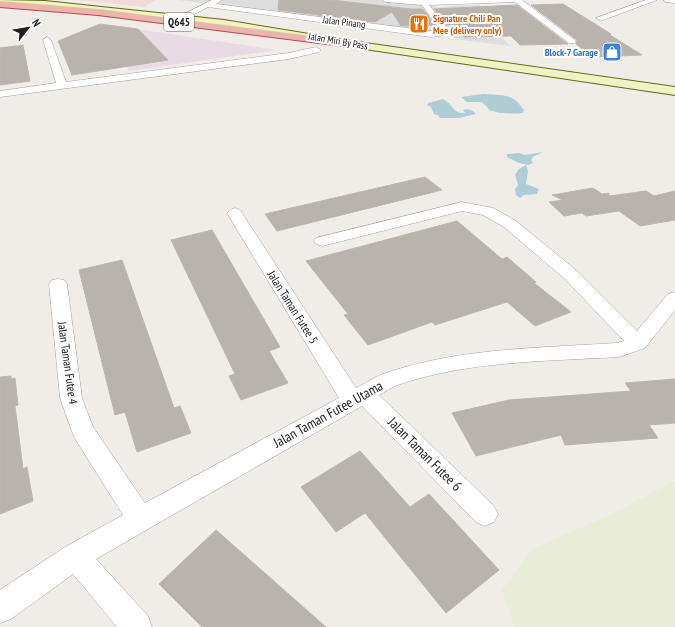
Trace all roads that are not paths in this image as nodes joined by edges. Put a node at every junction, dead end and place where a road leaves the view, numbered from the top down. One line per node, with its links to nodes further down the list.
1 (0, 0): 15 (main road, Jalan Miri By Pass / Q645)
2 (218, 0): 12 (street)
3 (386, 0): 10 (street)
4 (513, 0): 8 (street)
5 (517, 0): 19 (street)
6 (653, 0): 16 (street)
7 (668, 0): 9 (street)
8 (473, 1): 10 (street)
9 (675, 1)
10 (424, 3): 12 (street, Jalan Pinang)
11 (0, 4): 20 (highway, Q645)
12 (207, 5): 15 (street)
13 (0, 7): 23 (highway, Q645)
14 (0, 11): 18 (main road, Q645)
15 (182, 18): 20 (main road, Jalan Miri By Pass / Q645)
16 (600, 18)
17 (47, 40): 24 (street)
18 (242, 40)
19 (572, 41)
20 (358, 45): 25 (main road, Jalan Miri By Pass / Q645)
21 (286, 46): 22 (main road, Jalan Miri By Pass / Q645)
22 (316, 50): 23 (main road, Jalan Miri By Pass / Q645); 24 (street)
23 (345, 51): 27 (main road, Jalan Miri By Pass / Q645)
24 (62, 85): 26 (street)
25 (675, 91)
26 (0, 94)
27 (675, 100)
28 (235, 213): 33 (street, Jalan Taman Futee 5)
29 (322, 241): 32 (street)
30 (58, 284): 35 (street, Jalan Taman Futee 4)
31 (675, 298): 32 (street, Jalan Taman Futee Utama)
32 (638, 342): 33 (street, Jalan Taman Futee Utama)
33 (358, 397): 34 (street, Jalan Taman Futee 6); 35 (street, Jalan Taman Futee Utama)
34 (485, 514)
35 (140, 519): 36 (street, Jalan Taman Futee Utama)
36 (75, 556): 37 (street, Jalan Taman Futee Utama); 38 (street)
37 (0, 608)
38 (137, 627)

